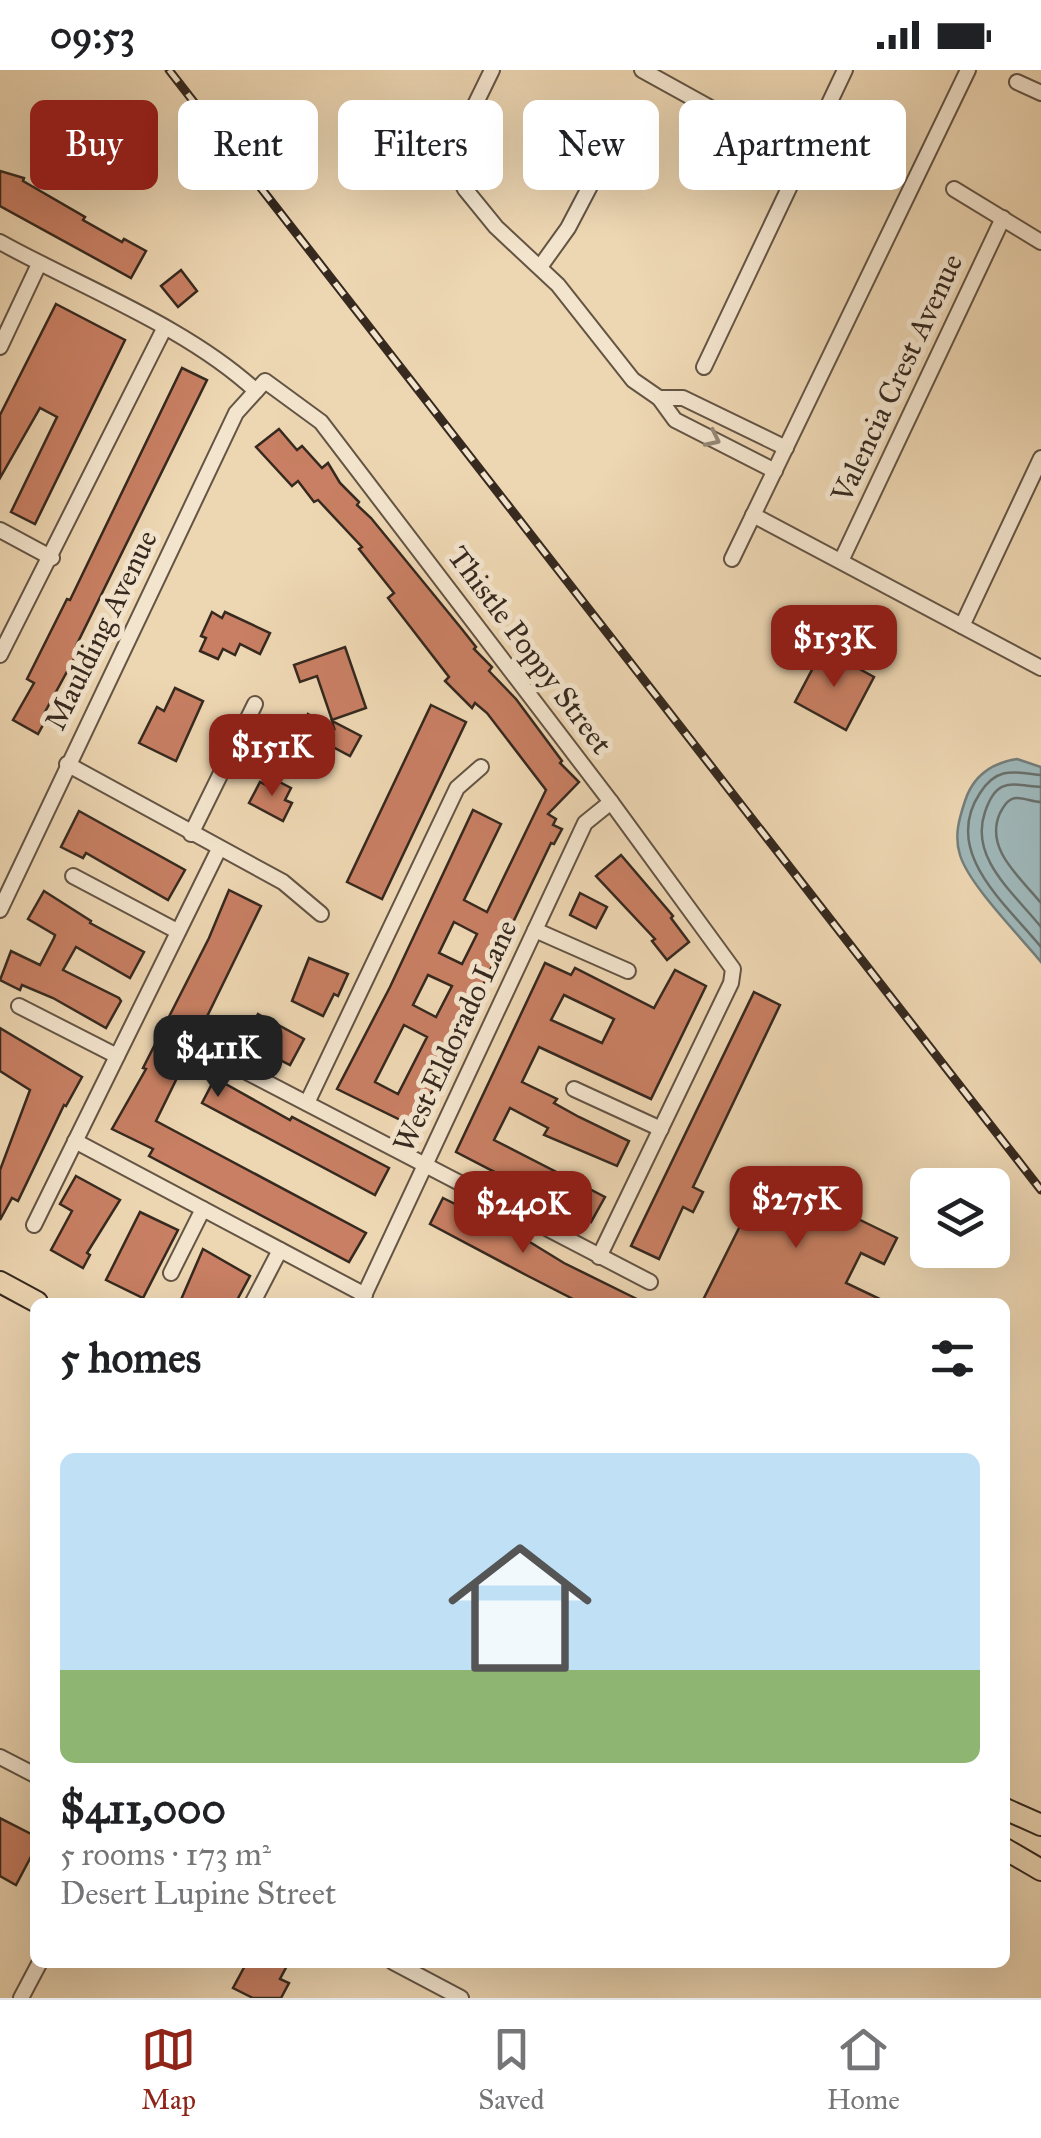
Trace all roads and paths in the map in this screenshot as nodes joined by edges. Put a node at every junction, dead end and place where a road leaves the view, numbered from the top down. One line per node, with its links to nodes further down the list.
1 (492, 70): 16 (street)
2 (642, 70): 7 (street)
3 (845, 70): 8 (street)
4 (968, 70): 22 (street)
5 (1017, 82): 6 (street)
6 (1041, 93)
7 (696, 100)
8 (831, 100)
9 (954, 189): 12 (street)
10 (588, 190): 16 (street)
11 (788, 190): 19 (street)
12 (1004, 218): 14 (street); 29 (street, Valencia Crest Avenue)
13 (0, 242): 15 (street, Thistle Poppy Street)
14 (1041, 242)
15 (39, 264): 17 (street, Thistle Poppy Street); 18 (street)
16 (540, 267): 21 (street)
17 (164, 328): 20 (street, Thistle Poppy Street); 27 (street)
18 (0, 346)
19 (704, 367)
20 (261, 386): 34 (street, Maulding Avenue); 36 (street, Thistle Poppy Street)
21 (659, 398): 22 (street); 24 (street, one-way to 24)
22 (786, 448): 24 (street)
23 (1041, 458): 30 (street)
24 (775, 471): 25 (street)
25 (753, 515): 28 (street); 29 (street)
26 (0, 530): 27 (street)
27 (52, 558): 31 (street)
28 (732, 559)
29 (840, 562): 30 (street)
30 (962, 626): 32 (street)
31 (0, 655)
32 (1041, 668)
33 (255, 704): 37 (street)
34 (67, 764): 37 (street); 40 (street, Maulding Avenue)
35 (481, 767): 49 (street)
36 (611, 802): 42 (street, West Eldorado Lane); 50 (street, Thistle Poppy Street)
37 (191, 834): 38 (street)
38 (219, 849): 41 (street); 43 (street)
39 (73, 876): 43 (street)
40 (0, 910)
41 (322, 914)
42 (535, 930): 44 (street); 52 (street, West Eldorado Lane)
43 (177, 931): 46 (street)
44 (628, 971)
45 (18, 1006): 46 (street)
46 (117, 1056): 51 (street)
47 (233, 1065): 49 (street)
48 (574, 1089): 50 (street)
49 (307, 1104): 52 (street)
50 (661, 1129): 56 (street)
51 (76, 1140): 53 (street); 54 (street)
52 (423, 1166): 56 (street); 63 (street, West Eldorado Lane)
53 (204, 1209): 55 (street); 57 (street)
54 (34, 1225)
55 (280, 1250): 61 (street); 62 (street)
56 (599, 1258): 59 (street)
57 (171, 1273)
58 (0, 1282): 60 (main road)
59 (650, 1282)
60 (30, 1298)
61 (255, 1298)
62 (361, 1298)
63 (363, 1298)
64 (0, 1757): 65 (street)
65 (30, 1773)
66 (1010, 1811): 67 (main road)
67 (1041, 1825)
68 (1010, 1852): 69 (main road)
69 (1041, 1870)
70 (37, 1968): 72 (street)
71 (404, 1968): 73 (street)
72 (21, 1998)
73 (461, 1998)

